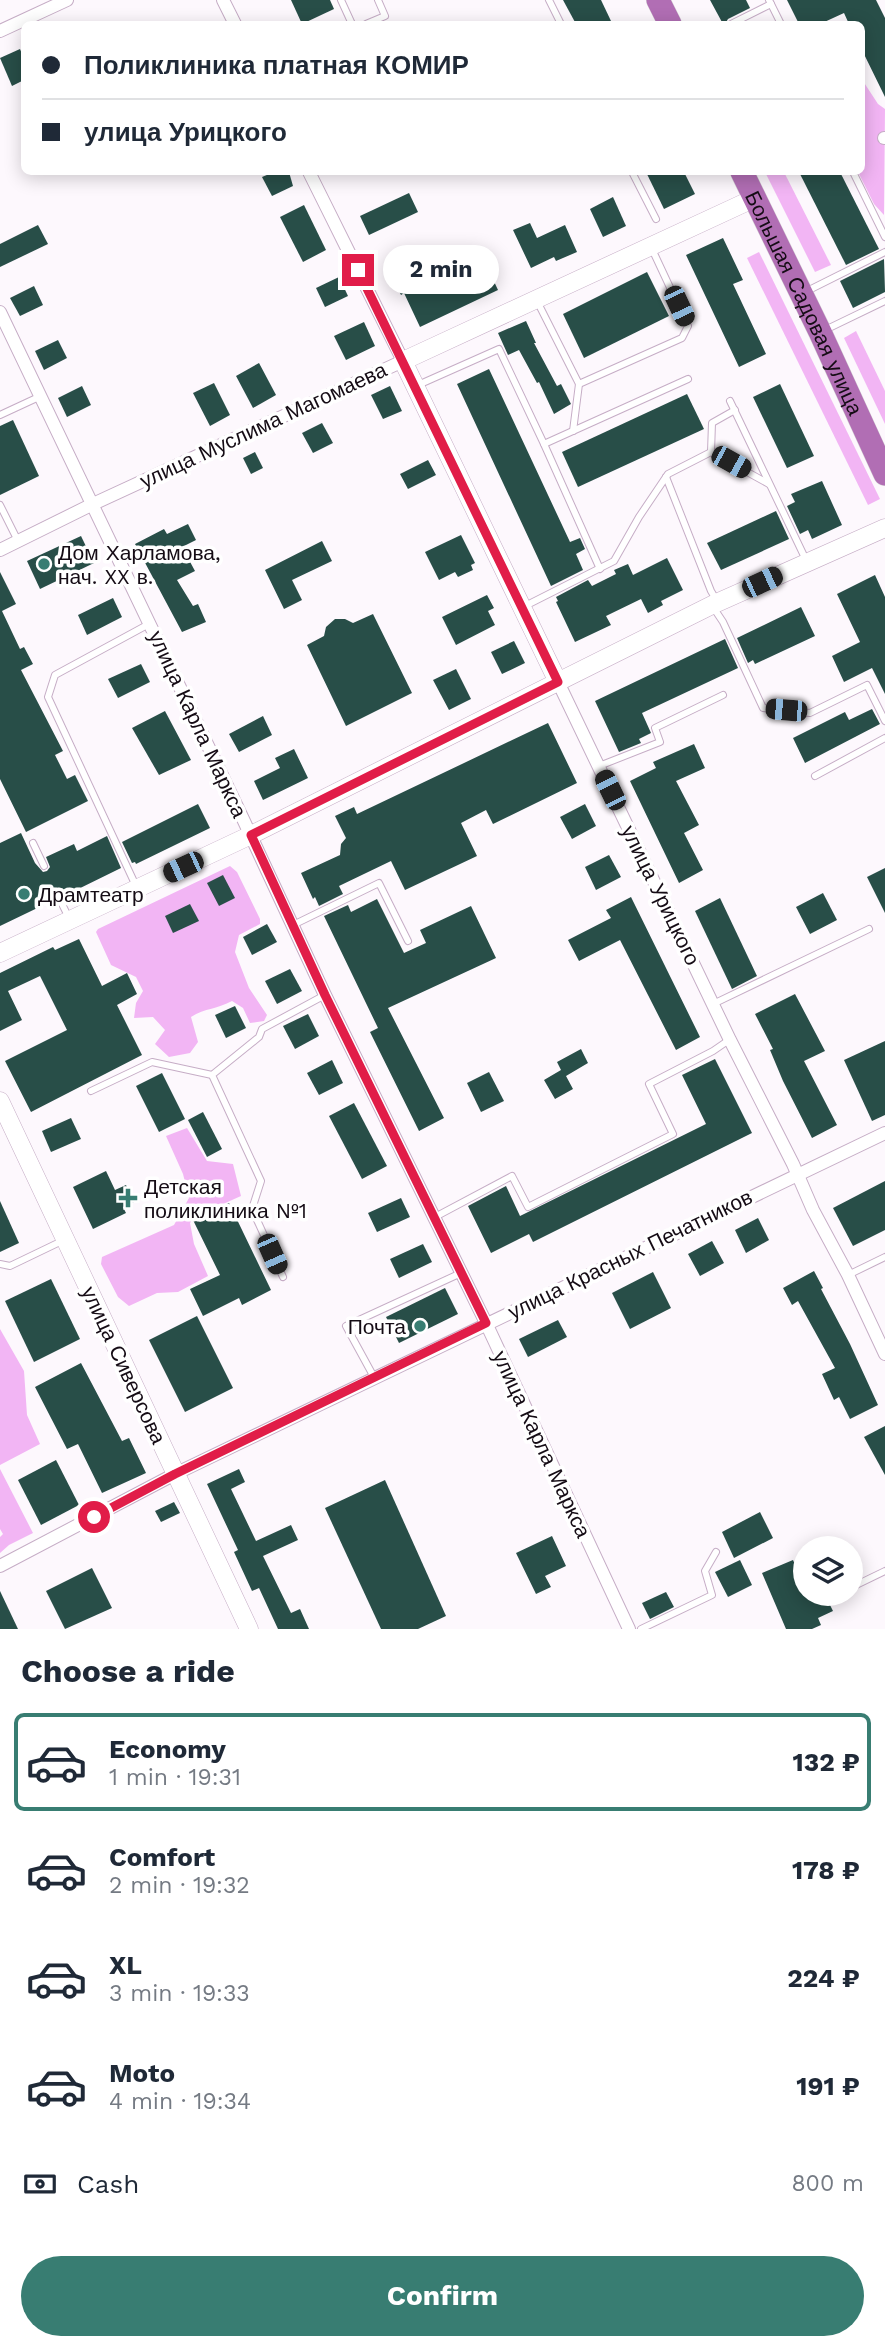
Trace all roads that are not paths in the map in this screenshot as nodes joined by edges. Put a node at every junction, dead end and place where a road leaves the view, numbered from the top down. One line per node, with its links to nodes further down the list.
1 (66, 0): 8 (street)
2 (223, 0): 10 (street)
3 (341, 0): 11 (lane)
4 (378, 0): 12 (lane)
5 (549, 0): 13 (lane)
6 (658, 0): 14 (highway)
7 (770, 2): 15 (lane); 16 (lane)
8 (21, 21)
9 (21, 21): 17 (street)
10 (234, 21)
11 (351, 21)
12 (373, 21)
13 (560, 21)
14 (668, 21)
15 (736, 21)
16 (779, 21)
17 (0, 31)
18 (310, 175): 32 (street, улица Урицкого)
19 (634, 175): 23 (lane)
20 (744, 175): 22 (highway, Большая Садовая улица)
21 (854, 175): 24 (lane)
22 (755, 198): 25 (street, улица Муслима Магомаева); 27 (highway, Большая Садовая улица)
23 (656, 219)
24 (885, 237)
25 (650, 246): 28 (street, улица Муслима Магомаева); 34 (lane)
26 (885, 253): 27 (lane)
27 (802, 294): 31 (highway, Большая Садовая улица)
28 (536, 299): 32 (street, улица Муслима Магомаева); 34 (lane)
29 (885, 302): 31 (lane)
30 (0, 313): 36 (street, улица Карла Маркса)
31 (820, 332): 43 (highway, Большая Садовая улица)
32 (403, 360): 35 (street, улица Урицкого); 46 (street, улица Муслима Магомаева)
33 (688, 379): 40 (lane)
34 (579, 384): 40 (lane)
35 (415, 386): 41 (lane); 54 (street, улица Урицкого)
36 (41, 396): 39 (lane); 46 (street, улица Карла Маркса)
37 (730, 401): 38 (lane)
38 (735, 410): 42 (lane); 45 (lane)
39 (0, 415)
40 (573, 431): 41 (lane)
41 (544, 444): 52 (lane)
42 (711, 452): 44 (lane); 45 (lane)
43 (885, 474)
44 (666, 477): 52 (lane); 53 (lane)
45 (769, 484): 51 (lane)
46 (93, 504): 49 (street, улица Муслима Магомаева); 55 (street, улица Карла Маркса)
47 (0, 505): 49 (lane)
48 (885, 528): 51 (street)
49 (18, 541): 50 (street, улица Муслима Магомаева)
50 (0, 550)
51 (806, 561): 53 (street)
52 (600, 569): 54 (lane)
53 (715, 604): 56 (street); 58 (lane)
54 (521, 608): 56 (street, улица Урицкого)
55 (150, 624): 62 (street, улица Карла Маркса); 65 (lane)
56 (558, 682): 60 (street, улица Урицкого); 62 (street)
57 (723, 695): 60 (lane)
58 (885, 721)
59 (885, 738): 61 (lane)
60 (599, 767): 73 (street, улица Урицкого)
61 (815, 776)
62 (251, 835): 65 (street); 68 (street, улица Карла Маркса)
63 (33, 843): 64 (lane)
64 (44, 866)
65 (137, 888): 67 (street)
66 (59, 898): 67 (lane)
67 (70, 919): 71 (street)
68 (293, 925): 70 (lane); 72 (street, улица Карла Маркса)
69 (869, 929): 73 (lane)
70 (408, 941)
71 (0, 953)
72 (325, 995): 75 (lane); 80 (street, улица Карла Маркса)
73 (713, 1004): 74 (street, улица Урицкого)
74 (730, 1040): 79 (street, улица Урицкого); 80 (lane)
75 (212, 1074): 76 (lane); 86 (lane)
76 (91, 1091)
77 (0, 1102): 81 (street, улица Сиверсова)
78 (885, 1133): 79 (street, улица Красных Печатников)
79 (796, 1174): 85 (street, улица Урицкого); 87 (street, улица Красных Печатников)
80 (433, 1218): 84 (street, улица Карла Маркса)
81 (65, 1239): 83 (lane); 90 (street, улица Сиверсова)
82 (885, 1257): 85 (lane)
83 (0, 1264)
84 (461, 1273): 87 (street, улица Карла Маркса); 89 (lane)
85 (848, 1275): 88 (street, улица Урицкого)
86 (283, 1277)
87 (486, 1323): 89 (street, улица Красных Печатников); 96 (street, улица Карла Маркса)
88 (885, 1354)
89 (375, 1379): 90 (street, улица Красных Печатников)
90 (175, 1474): 92 (street, улица Красных Печатников); 95 (street, улица Сиверсова)
91 (716, 1552): 97 (lane)
92 (0, 1566)
93 (885, 1570): 94 (lane)
94 (863, 1581)
95 (249, 1629)
96 (629, 1629)
97 (641, 1629)

